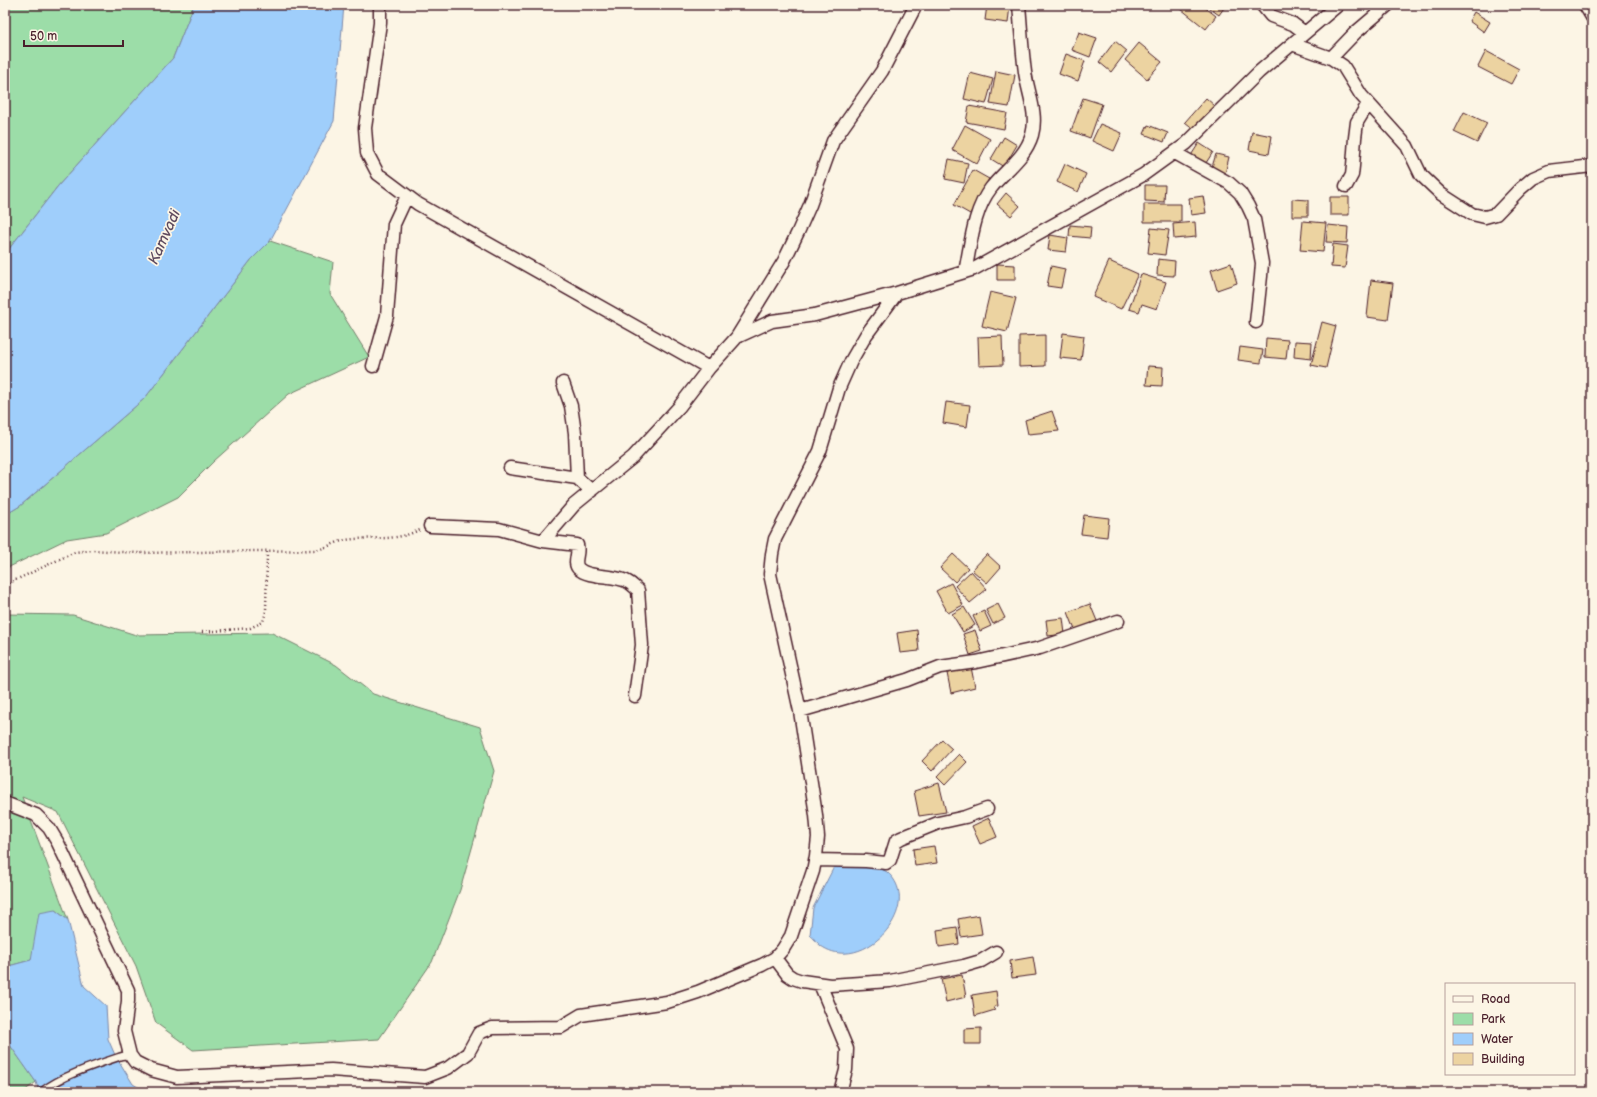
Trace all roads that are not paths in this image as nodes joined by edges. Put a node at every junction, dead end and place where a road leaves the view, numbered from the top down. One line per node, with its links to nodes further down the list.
1 (380, 5): 16 (street)
2 (916, 5): 20 (street)
3 (1019, 5): 17 (street)
4 (1262, 5): 9 (street)
5 (1338, 5): 9 (street)
6 (1388, 5): 11 (street)
7 (1584, 5): 8 (street)
8 (1592, 17)
9 (1305, 33): 10 (street)
10 (1292, 44): 11 (street); 13 (street)
11 (1331, 58): 12 (street)
12 (1368, 104): 14 (street); 15 (street)
13 (1174, 153): 17 (street); 19 (street)
14 (1592, 166)
15 (1346, 186)
16 (407, 196): 21 (street); 22 (street)
17 (965, 272): 18 (street)
18 (897, 293): 20 (street); 31 (street)
19 (1256, 322)
20 (737, 337): 22 (street)
21 (373, 366)
22 (709, 368): 26 (street)
23 (563, 383): 25 (street)
24 (510, 468): 25 (street)
25 (576, 478): 26 (street)
26 (592, 491): 28 (street)
27 (430, 526): 28 (street)
28 (543, 541): 30 (street)
29 (1118, 621): 31 (street)
30 (636, 696)
31 (800, 711): 34 (street)
32 (5, 803): 38 (street)
33 (987, 809): 34 (street)
34 (815, 860): 36 (street)
35 (996, 952): 37 (street)
36 (775, 958): 37 (street); 38 (street)
37 (820, 984): 40 (street)
38 (130, 1055): 39 (lane)
39 (41, 1092)
40 (840, 1092)

